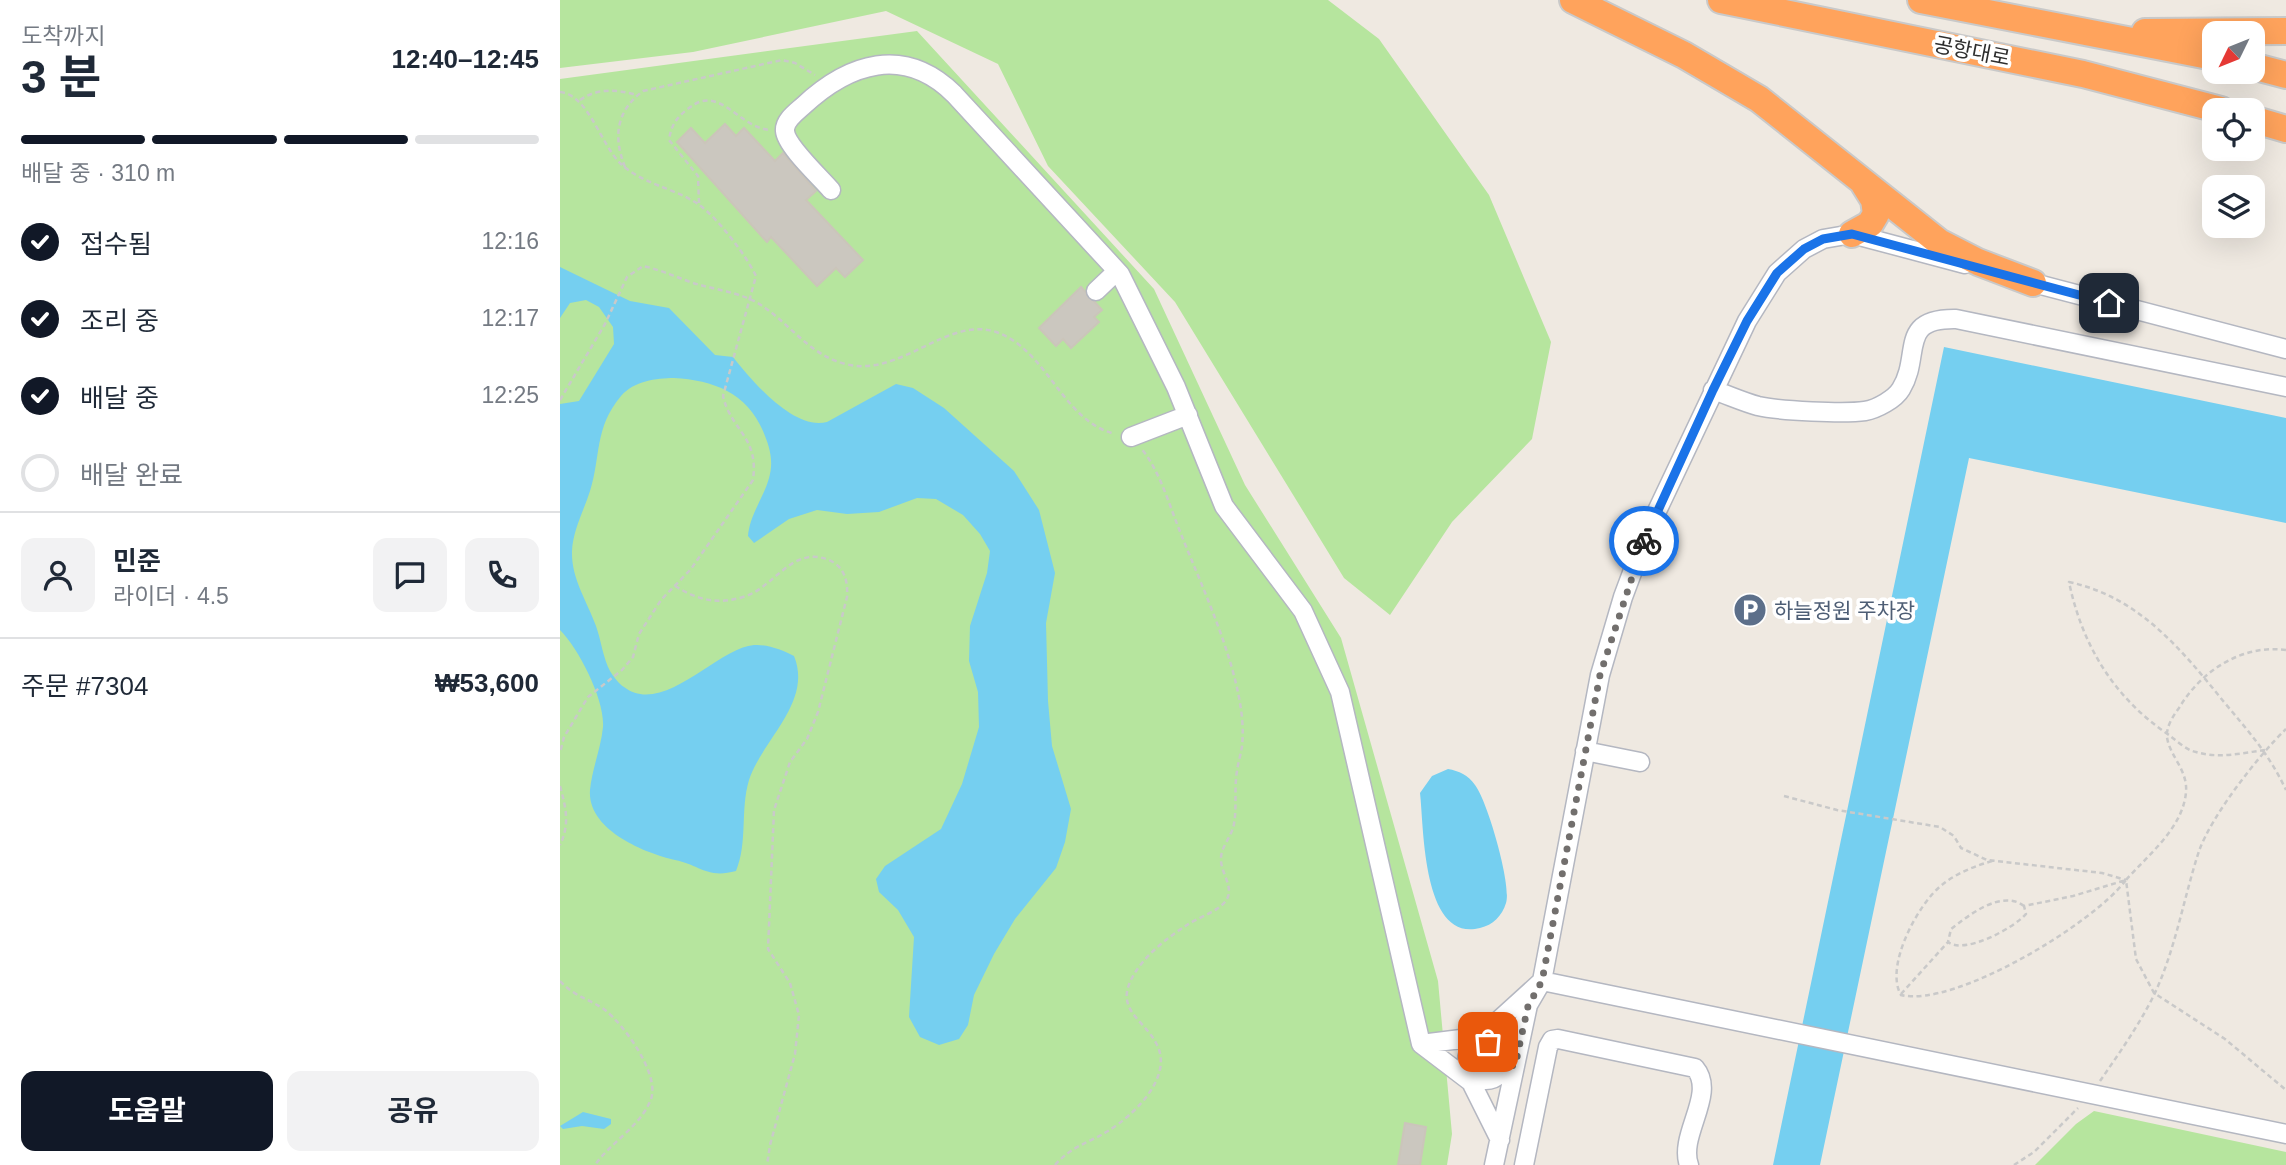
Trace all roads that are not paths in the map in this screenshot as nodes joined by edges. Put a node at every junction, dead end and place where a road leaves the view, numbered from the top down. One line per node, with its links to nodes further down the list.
1 (1573, 0): 12 (highway)
2 (1721, 0): 9 (highway, 공항대로)
3 (1921, 0): 5 (highway, 공항대로)
4 (2286, 31): 5 (highway)
5 (2088, 32): 6 (highway, 공항대로)
6 (2202, 55)
7 (2265, 69): 8 (highway)
8 (2286, 75)
9 (2202, 105)
10 (2265, 123): 11 (highway)
11 (2286, 129)
12 (1863, 183): 14 (highway); 16 (highway)
13 (831, 190): 15 (street)
14 (1852, 234): 16 (street); 20 (street)
15 (1117, 271): 17 (street); 21 (street)
16 (2033, 283): 18 (street)
17 (1096, 291)
18 (2286, 349)
19 (2286, 387): 20 (street)
20 (1713, 390): 23 (street)
21 (1188, 415): 22 (street); 27 (street)
22 (1131, 437)
23 (1585, 751): 24 (street); 25 (street)
24 (1640, 762)
25 (1542, 981): 26 (street); 28 (street); 30 (street)
26 (1480, 1039): 27 (street); 28 (street); 29 (street)
27 (1421, 1044): 29 (street)
28 (1510, 1065): 29 (street); 31 (street)
29 (1474, 1079): 31 (street)
30 (2286, 1134)
31 (1500, 1140): 32 (street)
32 (1494, 1165)
33 (1524, 1165): 34 (street)
34 (1689, 1165)

